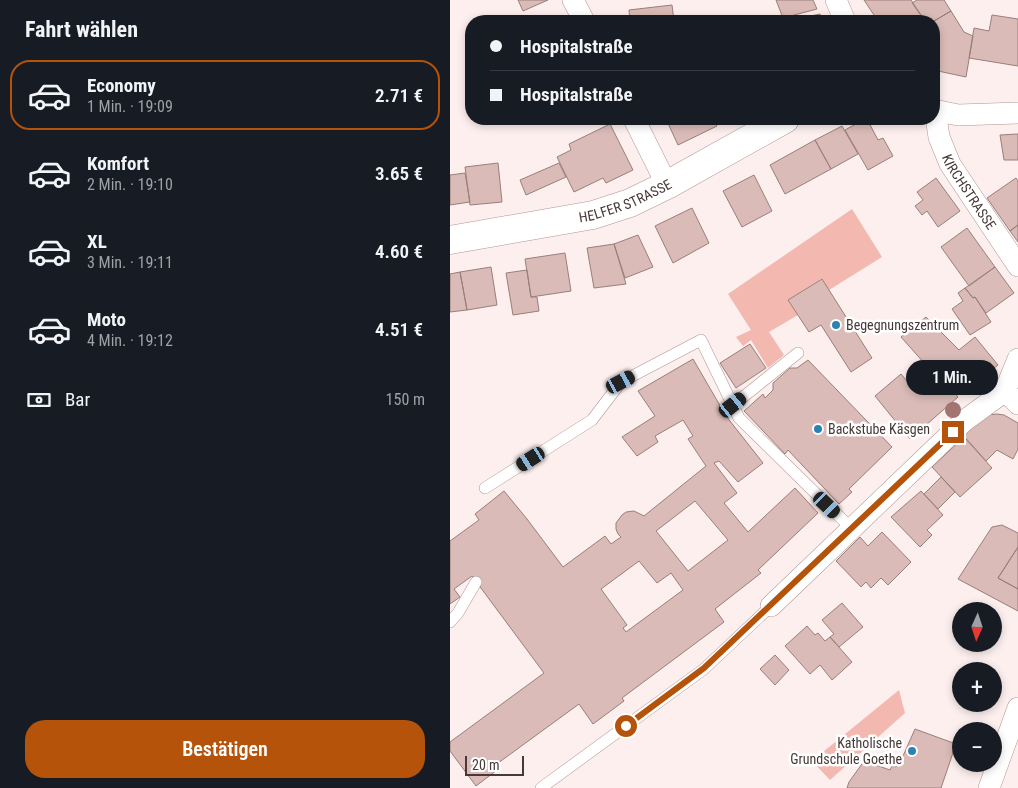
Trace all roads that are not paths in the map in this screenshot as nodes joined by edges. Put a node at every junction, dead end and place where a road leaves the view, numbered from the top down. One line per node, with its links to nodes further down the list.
1 (573, 0): 3 (street)
2 (836, 0): 4 (street)
3 (581, 15)
4 (842, 15)
5 (940, 111): 6 (street)
6 (1018, 113)
7 (637, 125): 10 (street)
8 (774, 125): 10 (street, HELFER STRASSE)
9 (937, 125): 12 (street, KIRCHSTRASSE)
10 (668, 185): 11 (street, HELFER STRASSE)
11 (450, 240)
12 (1018, 266)
13 (798, 353): 16 (lane)
14 (1018, 359): 15 (street)
15 (1012, 398): 18 (street)
16 (733, 405): 17 (lane); 18 (lane)
17 (485, 488)
18 (852, 529): 20 (street)
19 (476, 582): 21 (lane)
20 (771, 606): 23 (lane)
21 (450, 622)
22 (1018, 708): 24 (street)
23 (541, 788)
24 (989, 788)

